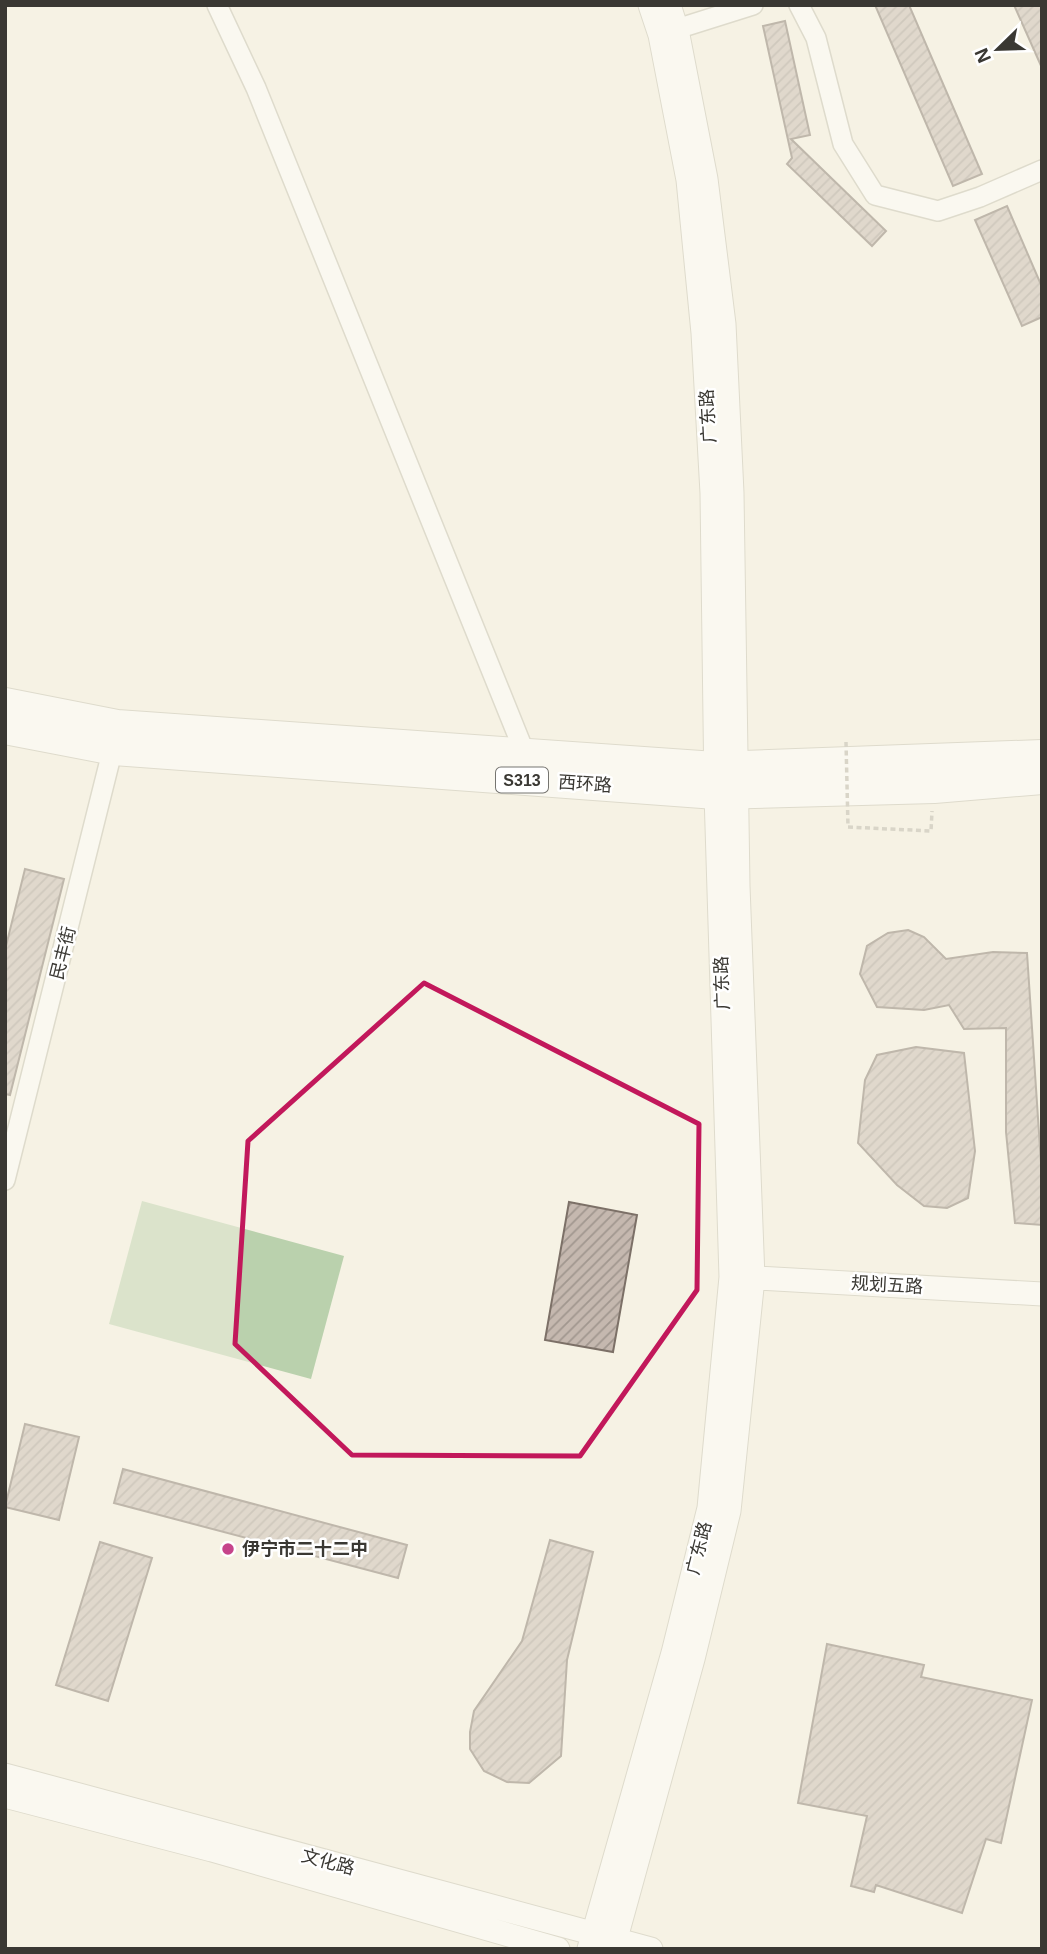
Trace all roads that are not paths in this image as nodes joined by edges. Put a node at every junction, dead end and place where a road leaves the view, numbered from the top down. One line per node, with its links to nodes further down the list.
1 (217, 5): 12 (street)
2 (650, 5): 6 (street, 广东路)
3 (669, 5): 6 (street, 广东路)
4 (753, 5): 6 (street)
5 (799, 5): 7 (street)
6 (668, 32): 14 (street, 广东路)
7 (1042, 170)
8 (5, 703): 10 (main road, 西环路 / S313)
9 (5, 729): 10 (main road, 西环路 / S313)
10 (116, 738): 12 (main road, 西环路 / S313); 14 (main road, 西环路 / S313); 15 (street, 民丰街)
11 (1042, 755): 14 (main road, 西环路 / S313)
12 (526, 756): 14 (main road, 西环路 / S313)
13 (1042, 779): 14 (main road, 西环路 / S313)
14 (725, 780): 16 (street, 广东路)
15 (5, 1180)
16 (742, 1278): 17 (street, 规划五路); 20 (street, 广东路)
17 (1042, 1294)
18 (5, 1775): 20 (street, 文化路)
19 (5, 1796): 21 (street, 文化路)
20 (603, 1943): 22 (street, 文化路)
21 (558, 1949)
22 (651, 1949)

